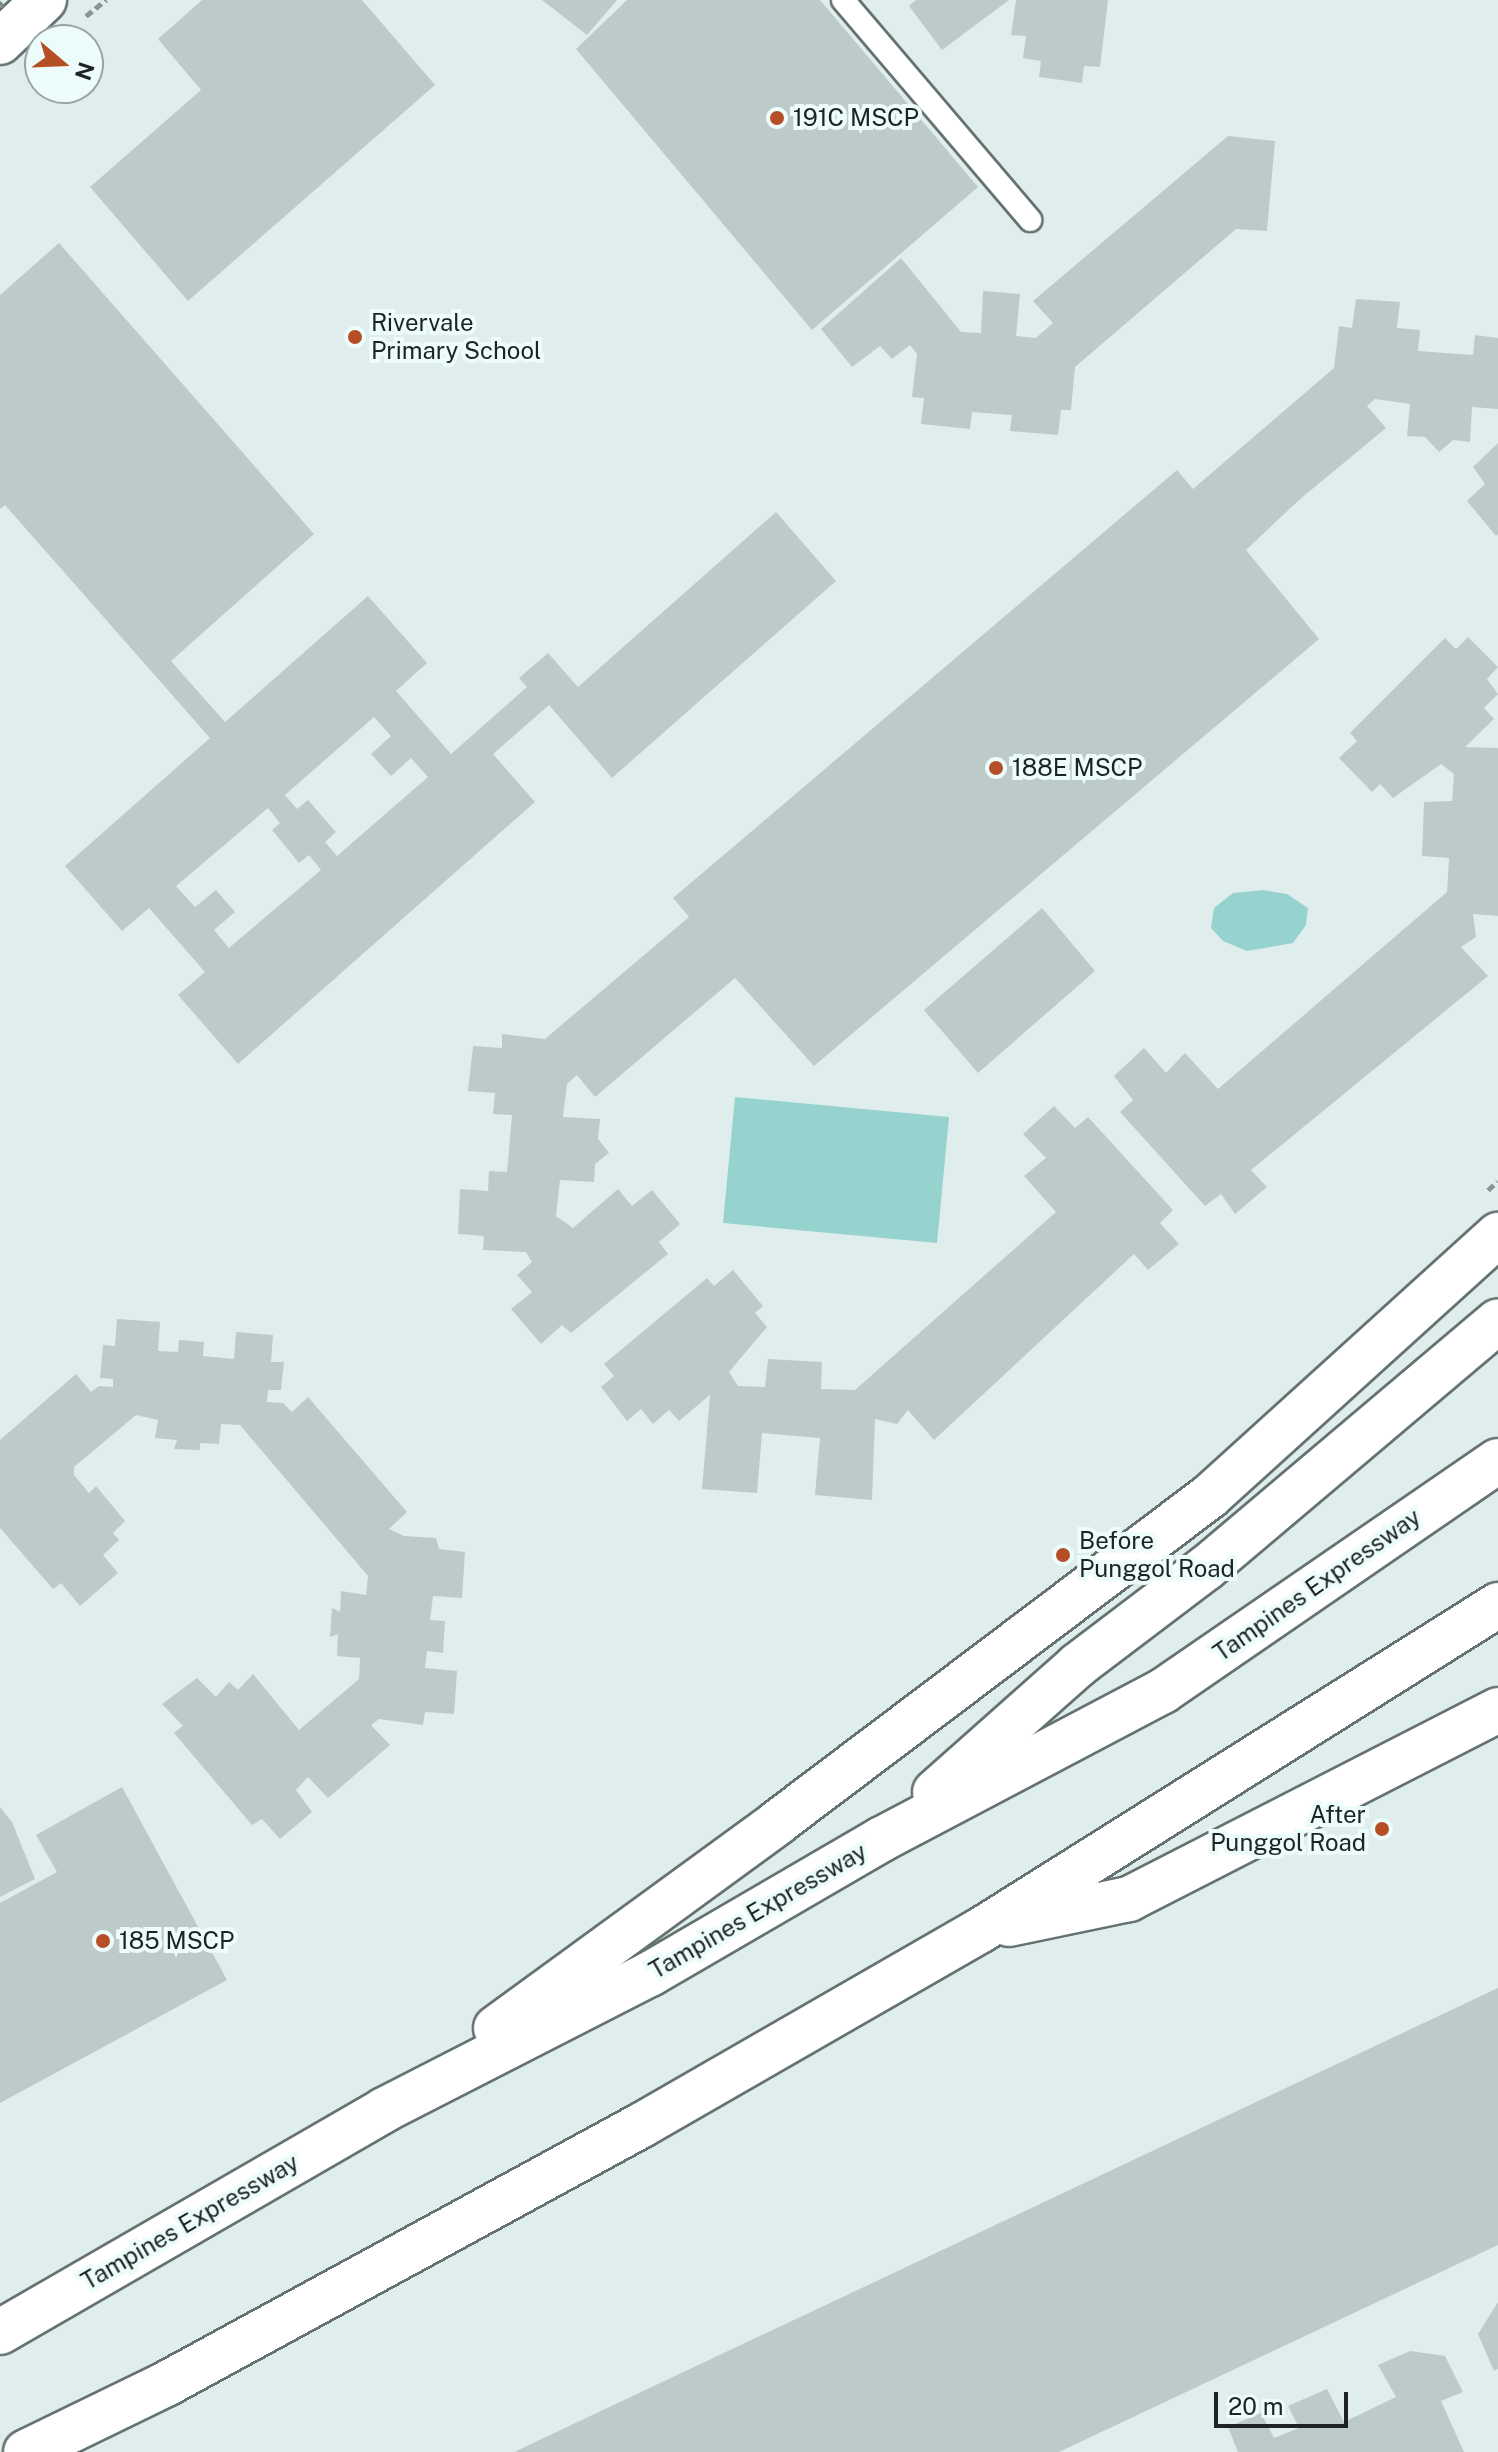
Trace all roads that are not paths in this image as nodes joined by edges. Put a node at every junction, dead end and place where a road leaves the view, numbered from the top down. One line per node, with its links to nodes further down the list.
1 (44, 0): 3 (main road)
2 (843, 0): 4 (lane)
3 (0, 42)
4 (1030, 220)
5 (1498, 1235): 12 (main road)
6 (1498, 1321): 10 (main road)
7 (1498, 1461): 10 (main road, Tampines Expressway)
8 (1498, 1605): 11 (main road)
9 (1498, 1710): 11 (main road)
10 (882, 1839): 12 (main road, Tampines Expressway)
11 (981, 1930): 14 (main road)
12 (384, 2110): 13 (main road, Tampines Expressway)
13 (0, 2332)
14 (26, 2452)

